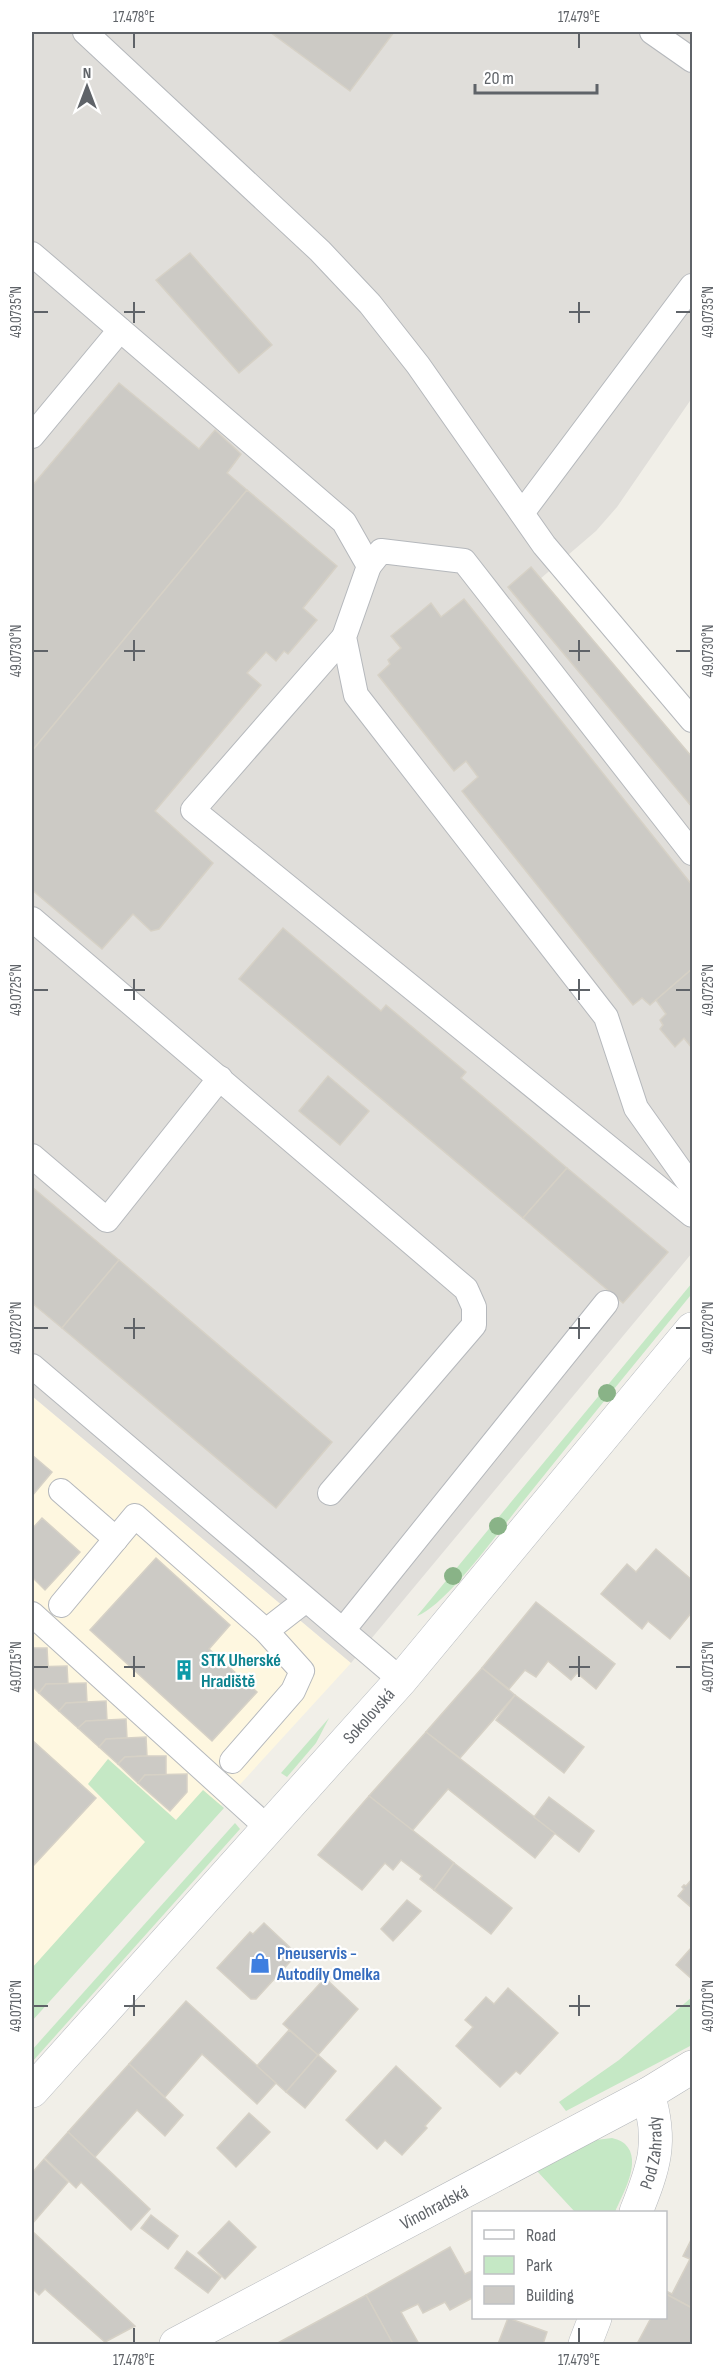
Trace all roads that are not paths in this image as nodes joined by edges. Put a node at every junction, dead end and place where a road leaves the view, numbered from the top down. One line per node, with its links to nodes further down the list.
1 (86, 32): 8 (lane)
2 (652, 32): 3 (lane)
3 (693, 60)
4 (32, 254): 6 (lane)
5 (693, 286): 8 (lane)
6 (120, 330): 7 (lane); 9 (lane)
7 (32, 436)
8 (522, 513): 11 (lane)
9 (369, 566): 10 (lane); 12 (lane)
10 (345, 637): 16 (lane); 17 (lane)
11 (693, 720)
12 (693, 853)
13 (32, 919): 14 (lane)
14 (220, 1078): 15 (lane); 22 (lane)
15 (32, 1156)
16 (693, 1187)
17 (693, 1215)
18 (606, 1303): 27 (lane)
19 (693, 1329): 29 (main road, Sokolovská)
20 (32, 1366): 24 (lane)
21 (61, 1491): 23 (lane)
22 (330, 1493)
23 (116, 1539): 25 (lane); 28 (lane)
24 (306, 1600): 27 (lane); 28 (lane)
25 (61, 1605)
26 (32, 1614): 31 (lane)
27 (343, 1630): 29 (lane)
28 (266, 1631): 30 (lane)
29 (400, 1680): 31 (main road, Sokolovská)
30 (232, 1761)
31 (269, 1829): 33 (main road, Sokolovská)
32 (693, 2067): 34 (main road, Vinohradská)
33 (32, 2091)
34 (648, 2094): 35 (main road, Pod Zahrady); 37 (main road, Vinohradská)
35 (636, 2211)
36 (595, 2319): 38 (main road)
37 (176, 2344)
38 (585, 2344)

